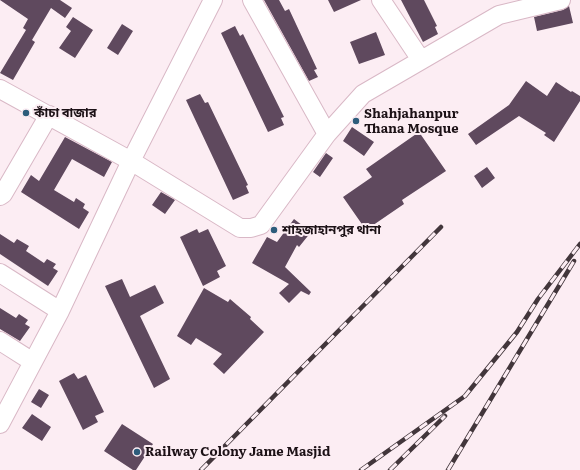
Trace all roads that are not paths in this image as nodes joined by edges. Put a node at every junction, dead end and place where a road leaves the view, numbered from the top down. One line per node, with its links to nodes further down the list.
1 (213, 0): 9 (street)
2 (252, 0): 8 (street)
3 (381, 0): 5 (street)
4 (561, 0): 5 (street)
5 (421, 60): 8 (street)
6 (0, 88): 7 (street)
7 (49, 115): 9 (street); 10 (street)
8 (327, 134): 9 (street)
9 (131, 161): 12 (street)
10 (0, 196)
11 (0, 273): 12 (street)
12 (60, 311): 14 (street)
13 (0, 341): 14 (street)
14 (33, 362): 15 (street)
15 (1, 418)

